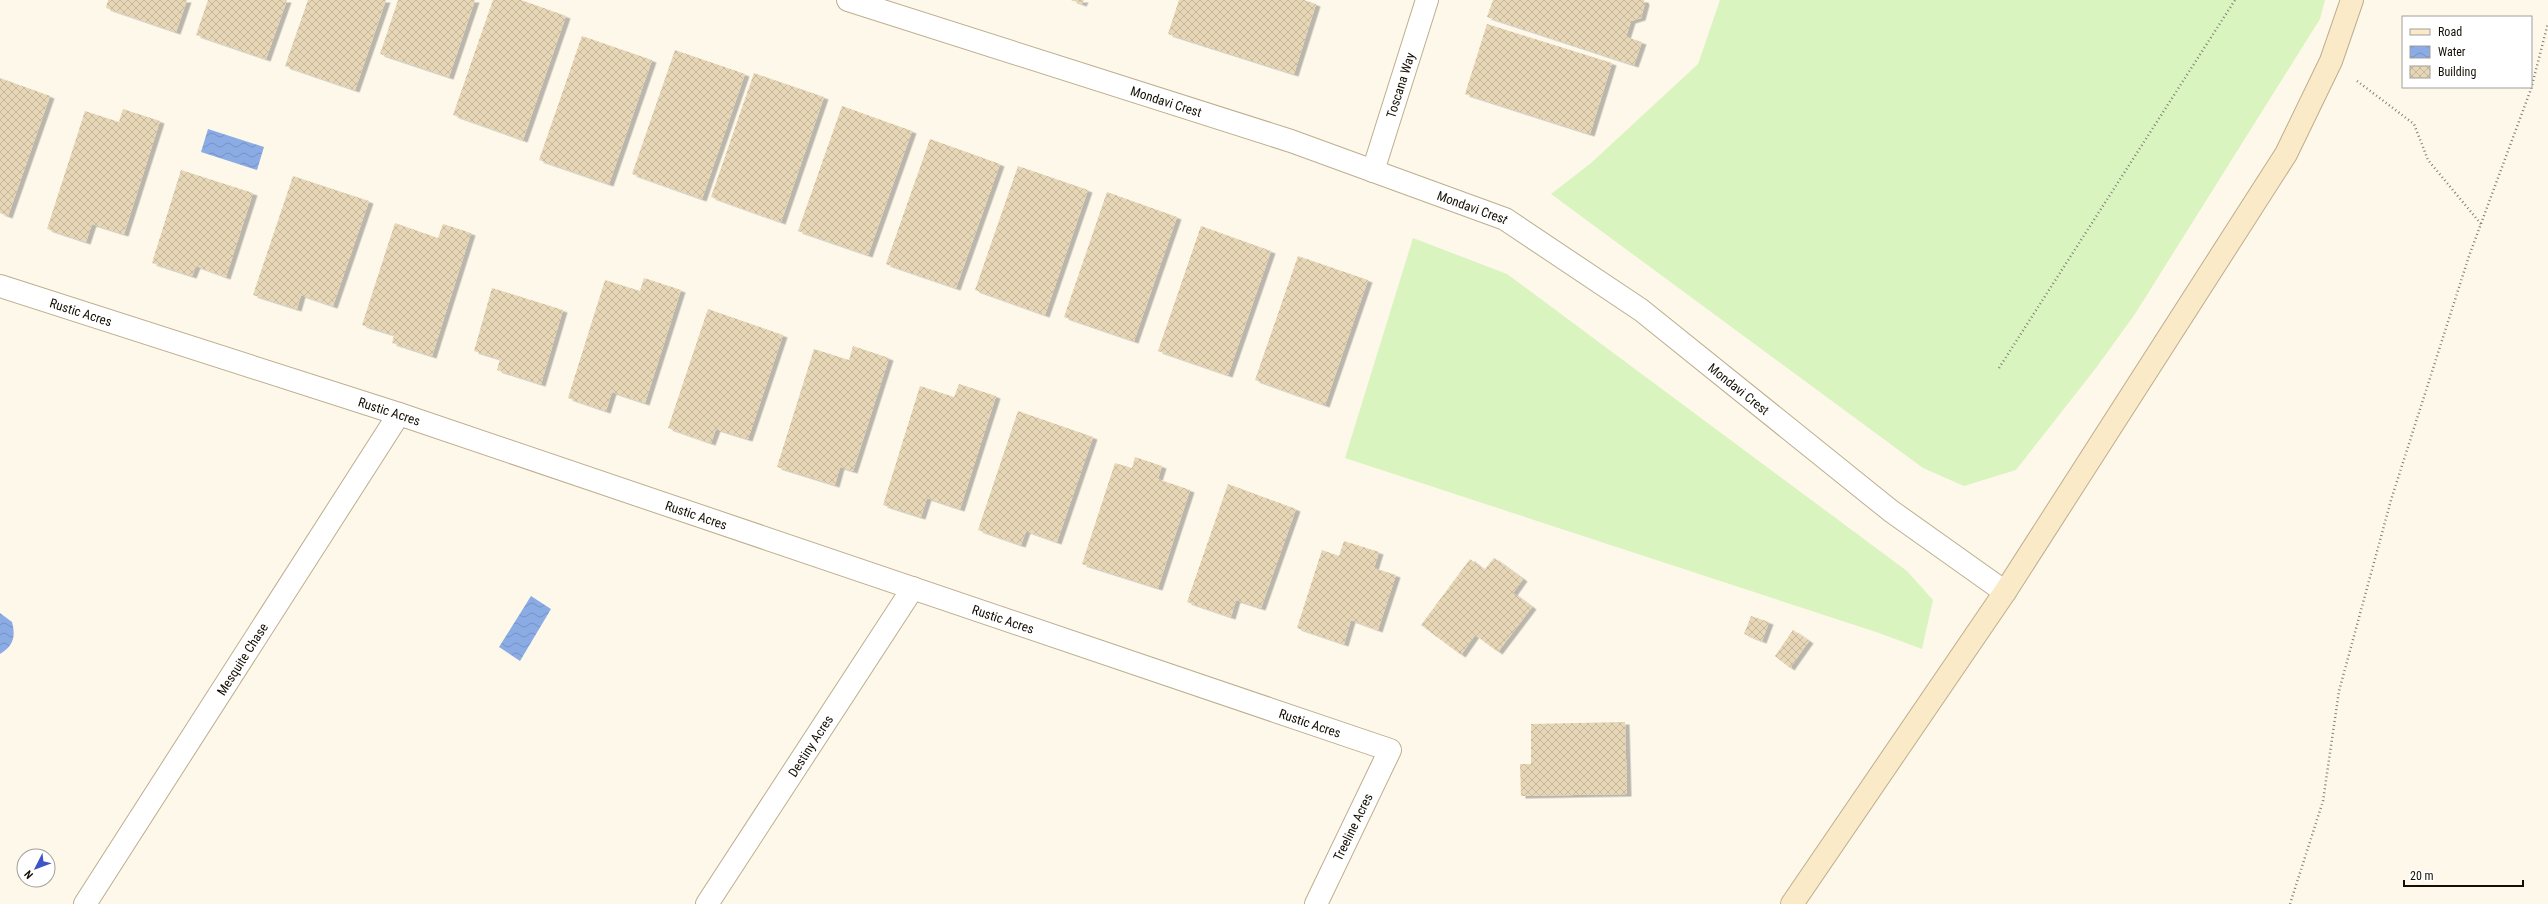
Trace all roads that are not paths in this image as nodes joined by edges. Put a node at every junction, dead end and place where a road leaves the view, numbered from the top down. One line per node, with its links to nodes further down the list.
1 (1427, 0): 4 (street, Toscana Way)
2 (2352, 0): 8 (main road)
3 (851, 1): 4 (street, Mondavi Crest)
4 (1373, 170): 8 (street, Mondavi Crest)
5 (0, 286): 6 (street, Rustic Acres)
6 (399, 414): 7 (street, Rustic Acres); 10 (street, Mesquite Chase)
7 (913, 588): 9 (street, Rustic Acres); 11 (street, Destiny Acres)
8 (2005, 592): 13 (main road)
9 (1390, 750): 12 (street, Treeline Acres)
10 (85, 904)
11 (707, 904)
12 (1316, 904)
13 (1792, 904)

